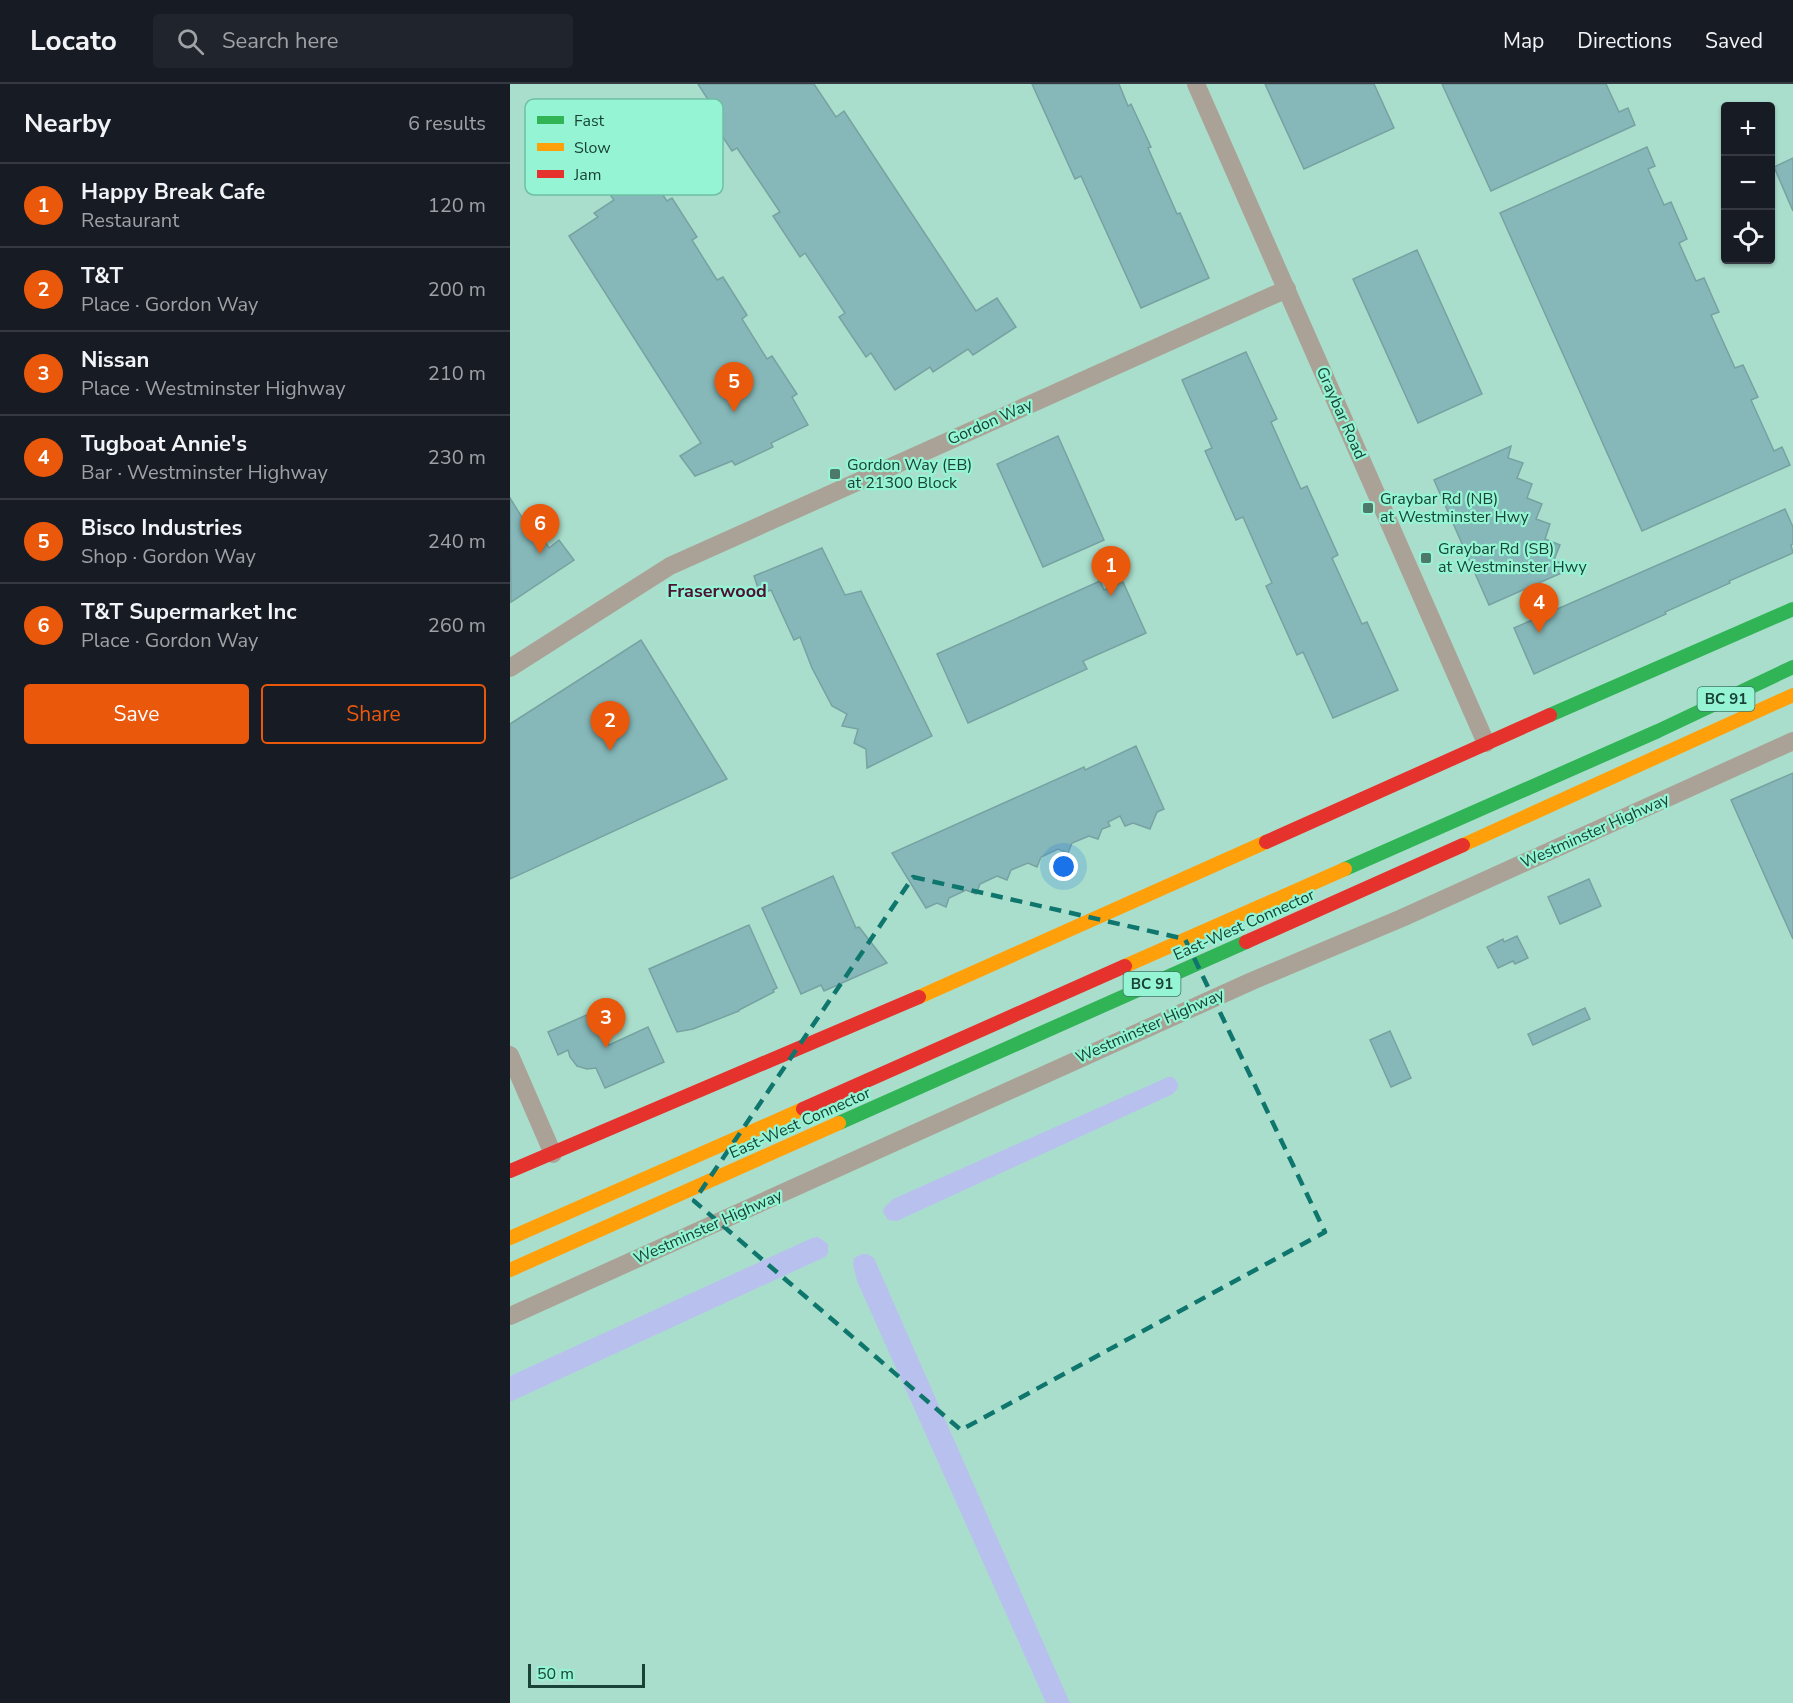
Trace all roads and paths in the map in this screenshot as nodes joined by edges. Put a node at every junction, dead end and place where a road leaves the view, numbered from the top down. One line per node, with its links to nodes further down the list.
1 (1196, 84): 2 (street, Graybar Road)
2 (1287, 289): 5 (street, Gordon Way); 8 (street, Graybar Road)
3 (1793, 609): 8 (main road)
4 (1793, 667): 12 (main road, East-West Connector / BC 91)
5 (510, 668)
6 (1793, 695): 15 (main road, East-West Connector / BC 91)
7 (1793, 741): 16 (street, Westminster Highway)
8 (1486, 743): 10 (main road)
9 (510, 1056): 10 (street)
10 (553, 1154): 11 (main road)
11 (510, 1171)
12 (568, 1212): 13 (main road); 14 (main road, East-West Connector / BC 91)
13 (510, 1230)
14 (510, 1238)
15 (510, 1270)
16 (510, 1316)

